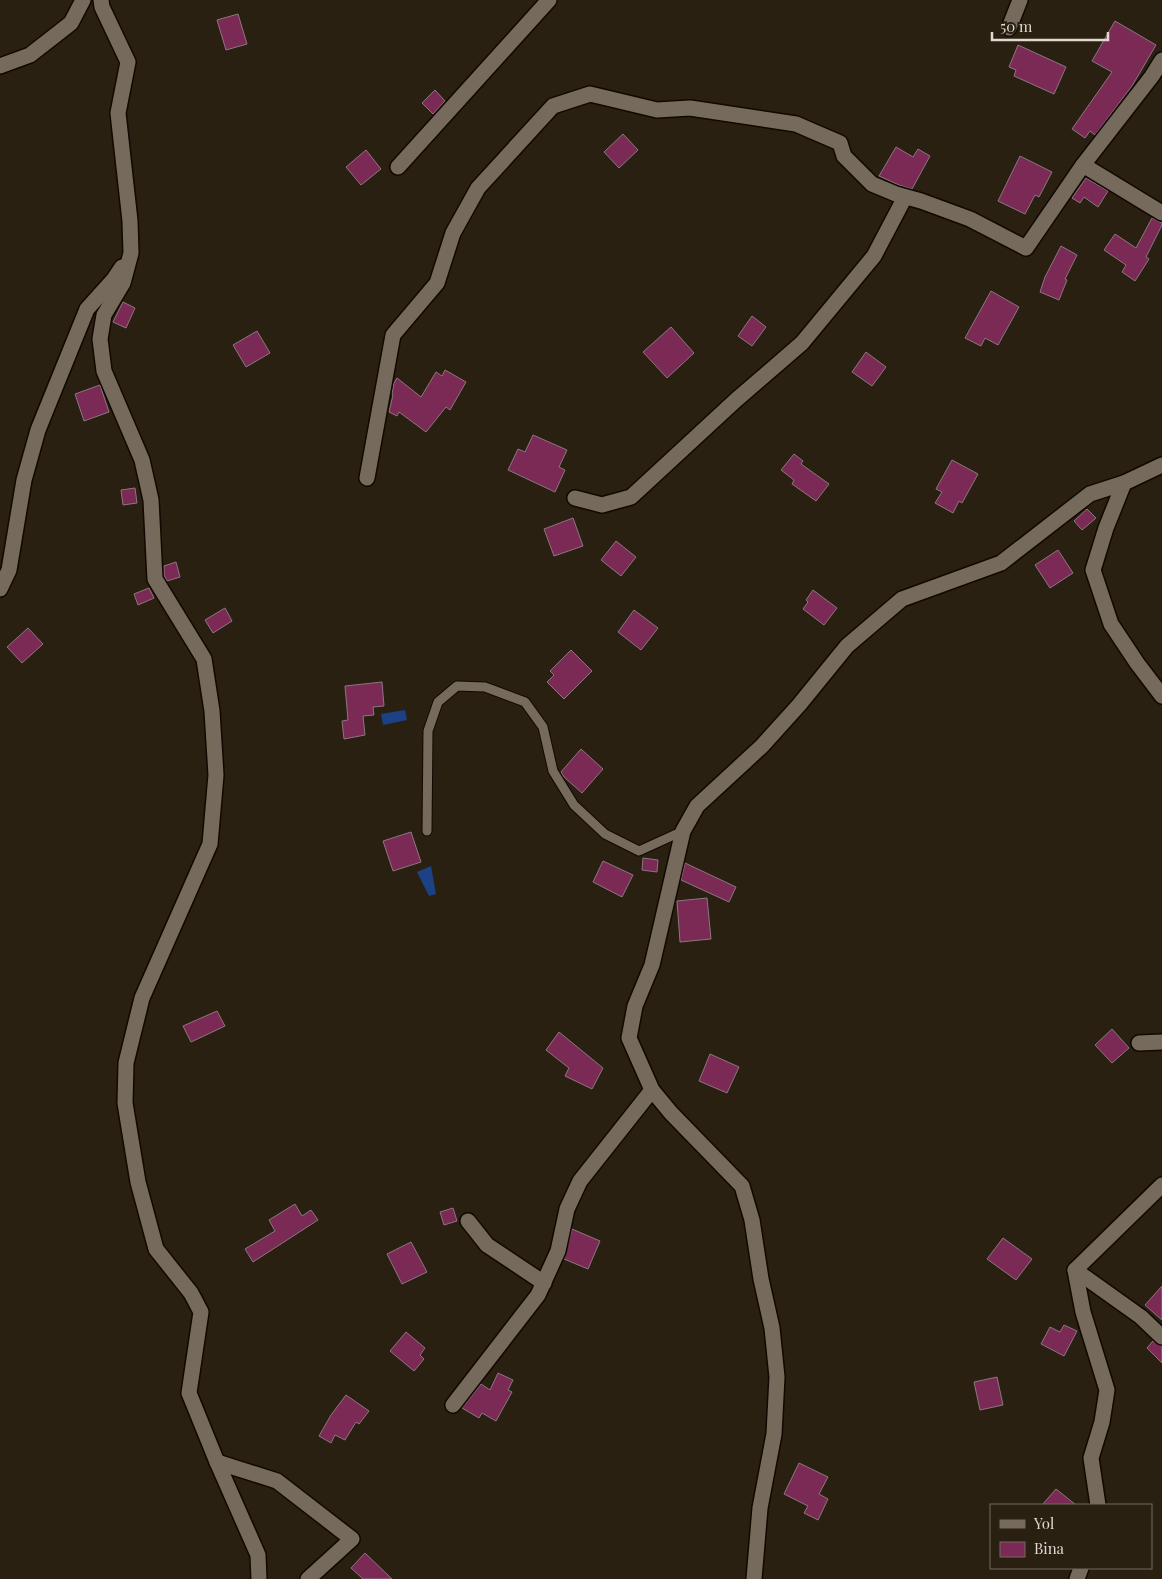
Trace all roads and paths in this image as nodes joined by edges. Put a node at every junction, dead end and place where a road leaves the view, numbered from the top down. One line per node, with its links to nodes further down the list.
1 (83, 0): 7 (street)
2 (101, 0): 12 (street)
3 (549, 0): 9 (street)
4 (1020, 0): 5 (street)
5 (1009, 28)
6 (1162, 60): 8 (street)
7 (0, 66)
8 (1083, 165): 10 (street); 11 (street)
9 (398, 167)
10 (905, 197): 14 (street); 16 (street)
11 (1162, 213)
12 (132, 253): 17 (street); 32 (street)
13 (1162, 465): 15 (street)
14 (366, 478)
15 (1124, 483): 18 (street); 22 (street)
16 (575, 498)
17 (0, 589)
18 (1137, 663): 19 (street); 20 (street)
19 (1162, 677)
20 (1162, 696)
21 (427, 831): 22 (lane)
22 (683, 831): 25 (street)
23 (1162, 1042): 24 (street)
24 (1139, 1043)
25 (652, 1090): 29 (street); 36 (street)
26 (1162, 1184): 28 (street)
27 (468, 1221): 29 (street)
28 (1075, 1270): 30 (street); 33 (street)
29 (544, 1283): 31 (street)
30 (1162, 1336)
31 (453, 1405)
32 (217, 1462): 34 (street); 35 (street)
33 (1098, 1504)
34 (259, 1579)
35 (308, 1579)
36 (754, 1579)

